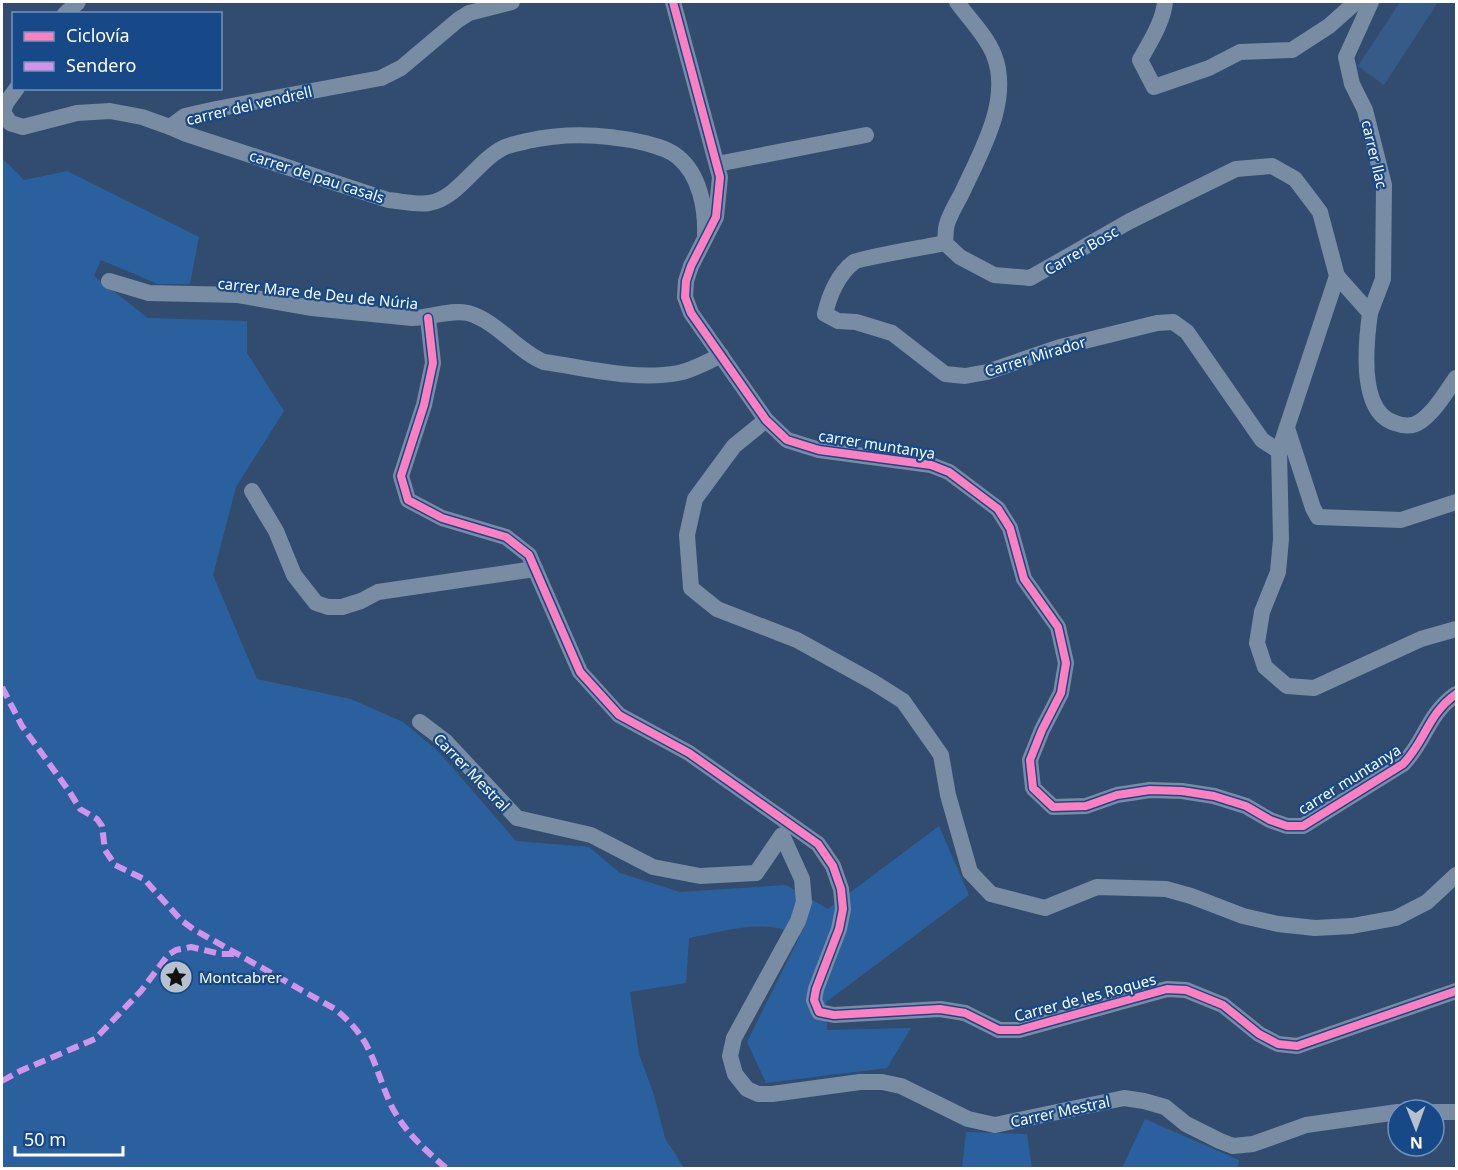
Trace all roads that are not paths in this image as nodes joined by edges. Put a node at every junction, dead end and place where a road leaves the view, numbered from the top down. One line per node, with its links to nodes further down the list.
1 (512, 2): 8 (street, carrer del vendrell)
2 (673, 2): 10 (street, carrer muntanya)
3 (957, 2): 12 (street)
4 (1164, 2): 5 (street)
5 (1356, 2)
6 (1371, 2): 15 (street, carrer llac)
7 (15, 90): 8 (street, carrer del vendrell)
8 (170, 127): 11 (street, carrer de pau casals)
9 (866, 135): 10 (street)
10 (717, 164): 11 (street, carrer muntanya)
11 (705, 238): 17 (street, carrer muntanya)
12 (945, 243): 13 (street, Carrer Bosc); 21 (street, Carrer Mirador)
13 (1337, 276): 15 (street); 20 (street)
14 (109, 281): 16 (street, carrer Mare de Deu de Núria)
15 (1370, 313): 18 (street)
16 (428, 318): 17 (street, carrer Mare de Deu de Núria); 24 (street, Carrer de les Roques)
17 (721, 355): 19 (street, carrer muntanya)
18 (1456, 378)
19 (766, 420): 26 (street, carrer muntanya); 30 (street)
20 (1287, 428): 21 (street); 23 (street)
21 (1279, 451): 25 (street)
22 (252, 491): 24 (street)
23 (1456, 502)
24 (535, 569): 28 (street, Carrer de les Roques)
25 (1456, 629)
26 (1456, 694)
27 (420, 722): 29 (street, Carrer Mestral)
28 (770, 809): 29 (street, Carrer Mestral); 31 (street, Carrer de les Roques)
29 (782, 834): 32 (street, Carrer Mestral)
30 (1456, 875)
31 (1456, 991)
32 (1386, 1114)

